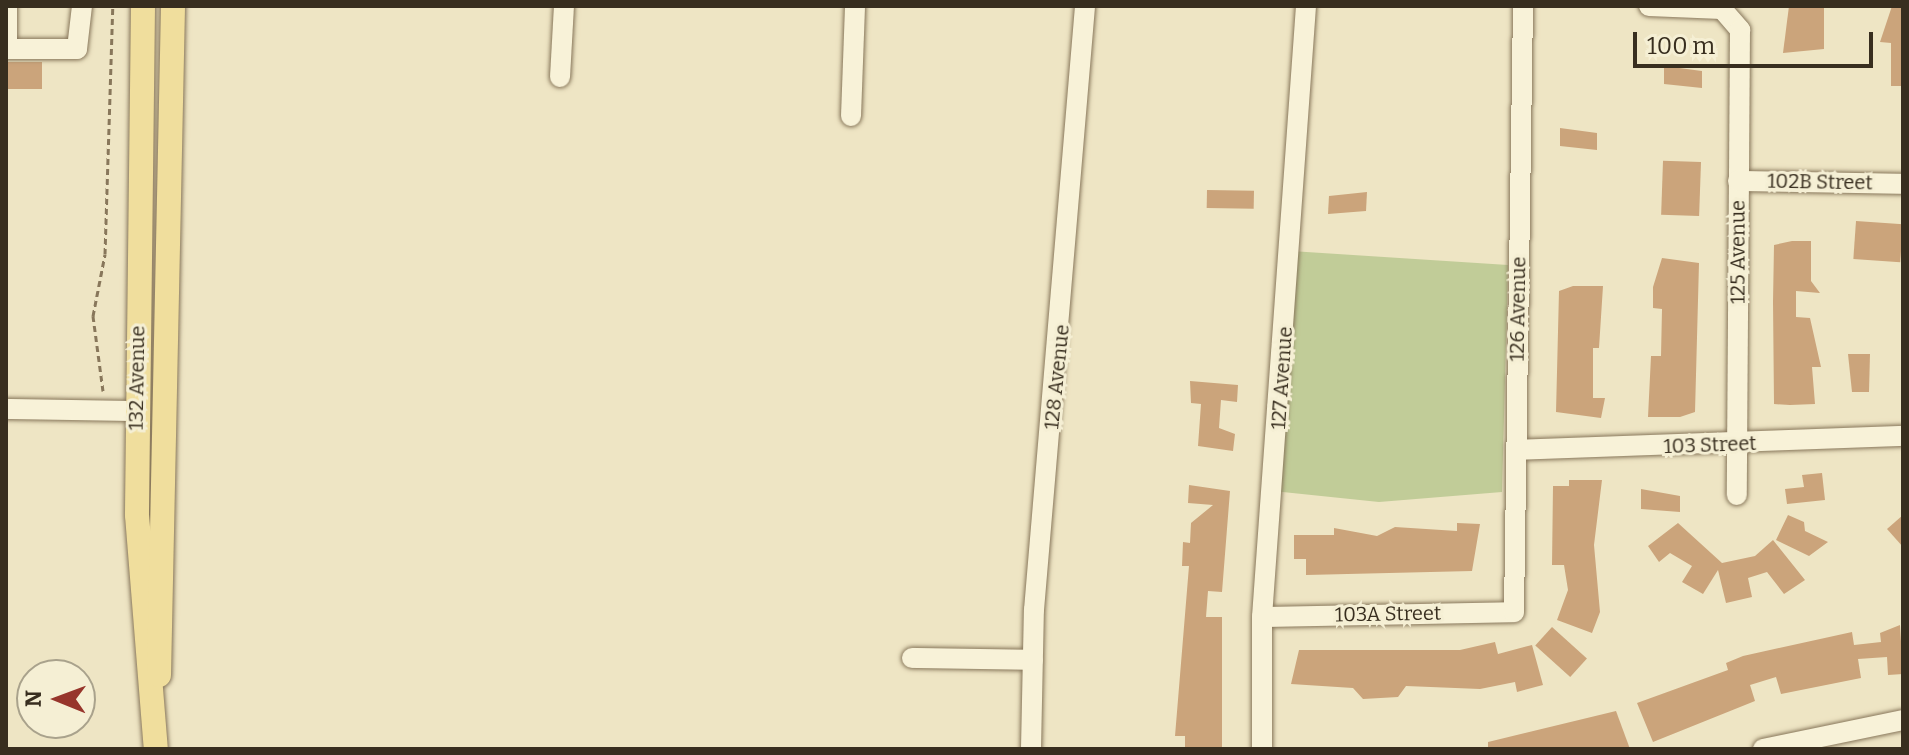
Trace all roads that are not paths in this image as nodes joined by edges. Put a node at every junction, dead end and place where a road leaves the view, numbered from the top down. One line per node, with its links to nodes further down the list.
1 (7, 6): 11 (street)
2 (82, 6): 11 (street)
3 (143, 6): 17 (main road, 132 Avenue)
4 (173, 6): 27 (main road, 132 Avenue)
5 (564, 6): 12 (street)
6 (855, 6): 13 (street)
7 (1085, 6): 25 (street, 128 Avenue)
8 (1306, 6): 23 (street, 127 Avenue)
9 (1523, 6): 20 (street, 126 Avenue)
10 (1649, 6): 14 (street, 125 Avenue)
11 (6, 49)
12 (560, 77)
13 (851, 116)
14 (1738, 181): 15 (street, 102B Street); 19 (street, 125 Avenue)
15 (1903, 184)
16 (6, 409): 17 (street)
17 (137, 411): 27 (main road, 132 Avenue)
18 (1903, 436): 19 (street, 103 Street)
19 (1738, 444): 20 (street, 103 Street); 21 (street, 125 Avenue)
20 (1516, 450): 22 (street, 126 Avenue)
21 (1737, 495)
22 (1514, 612): 23 (street, 103A Street)
23 (1262, 617): 29 (street, 127 Avenue)
24 (912, 658): 25 (street)
25 (1033, 660): 28 (street, 128 Avenue)
26 (1903, 720): 30 (street)
27 (157, 749)
28 (1031, 749)
29 (1262, 749)
30 (1763, 749)

